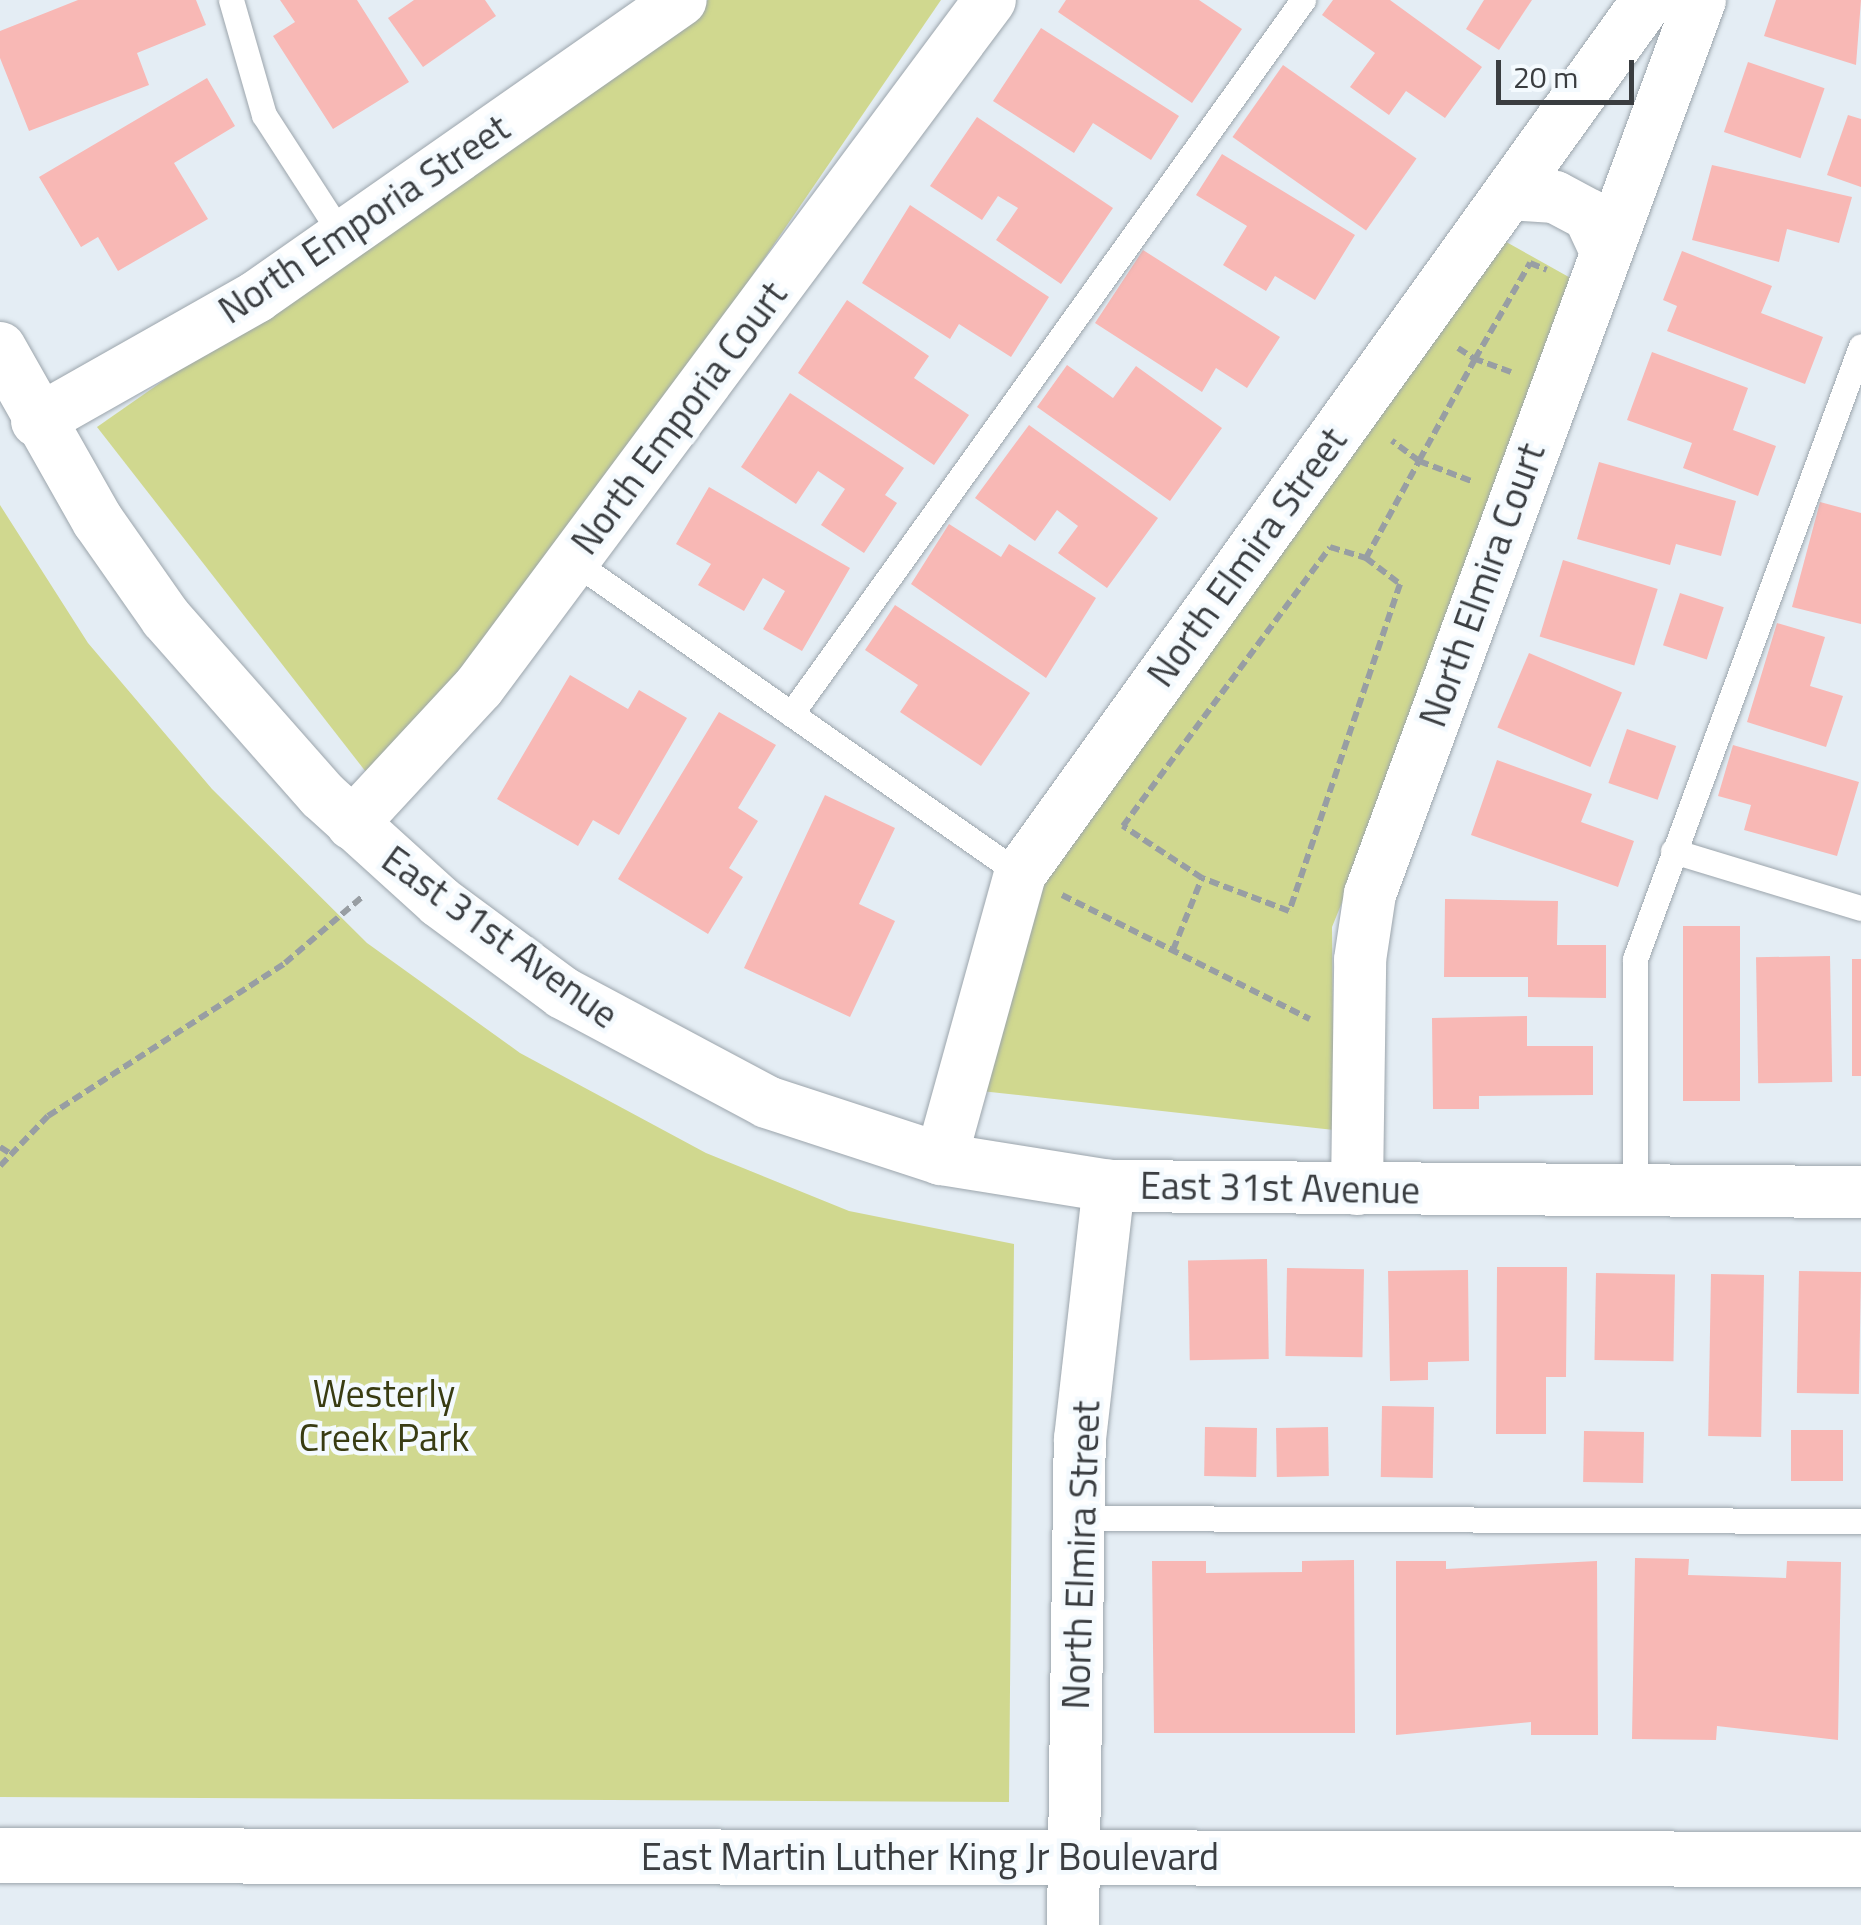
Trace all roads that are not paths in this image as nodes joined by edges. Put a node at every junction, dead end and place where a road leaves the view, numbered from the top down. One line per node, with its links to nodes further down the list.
1 (231, 0): 8 (lane)
2 (680, 0): 8 (street, North Emporia Street)
3 (990, 0): 13 (street, North Emporia Court)
4 (1303, 0): 14 (lane)
5 (1648, 0): 7 (street, North Elmira Street)
6 (1700, 0): 9 (street, North Elmira Court)
7 (1508, 194): 9 (street); 17 (street, North Elmira Street)
8 (343, 236): 12 (street, North Emporia Street)
9 (1599, 271): 21 (street, North Elmira Court)
10 (0, 348): 12 (street, East 31st Avenue)
11 (1858, 363): 16 (lane)
12 (37, 421): 15 (street, East 31st Avenue)
13 (572, 561): 14 (lane); 15 (street, North Emporia Court)
14 (791, 714): 17 (lane)
15 (352, 824): 19 (street, East 31st Avenue)
16 (1673, 851): 18 (lane); 22 (lane)
17 (1020, 874): 19 (street, North Elmira Street)
18 (1861, 908)
19 (941, 1159): 20 (street, East 31st Avenue)
20 (1109, 1186): 21 (street, East 31st Avenue); 24 (street, North Elmira Street)
21 (1357, 1189): 22 (street, East 31st Avenue)
22 (1635, 1192): 23 (street, East 31st Avenue)
23 (1861, 1192)
24 (1080, 1518): 25 (lane); 27 (street, North Elmira Street)
25 (1861, 1522)
26 (0, 1854): 27 (main road, East Martin Luther King Jr Boulevard)
27 (1073, 1857): 28 (main road, East Martin Luther King Jr Boulevard); 29 (street, North Elmira Street)
28 (1861, 1859)
29 (1073, 1925)

